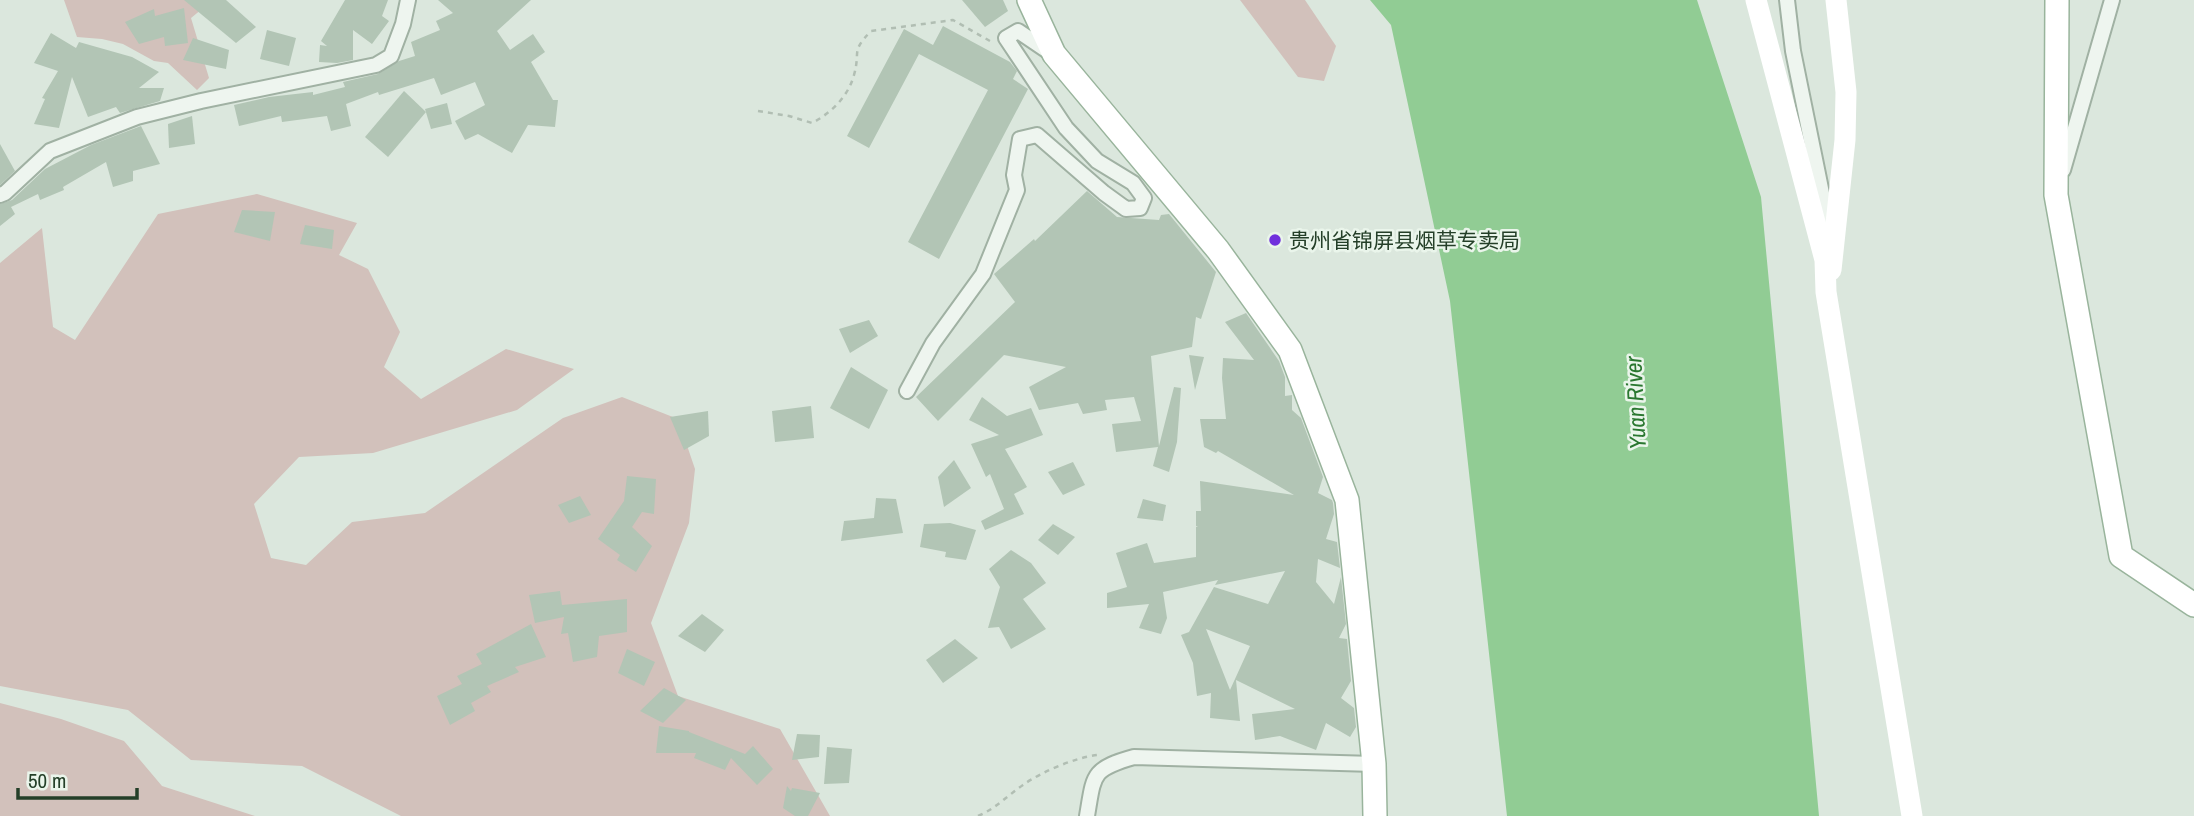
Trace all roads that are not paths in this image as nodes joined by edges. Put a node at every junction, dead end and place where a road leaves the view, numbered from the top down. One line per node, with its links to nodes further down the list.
1 (408, 0): 9 (street)
2 (1029, 0): 8 (main road)
3 (1756, 0): 12 (street)
4 (1787, 0): 11 (street)
5 (1836, 0): 11 (street)
6 (2057, 0): 10 (main road)
7 (2112, 0): 10 (street)
8 (1054, 54): 13 (street); 15 (main road)
9 (0, 195)
10 (2056, 195): 14 (main road)
11 (1834, 255): 12 (street)
12 (1826, 292): 18 (street)
13 (907, 391)
14 (2194, 605)
15 (1374, 764): 16 (street); 17 (main road)
16 (1087, 816)
17 (1375, 816)
18 (1912, 816)

